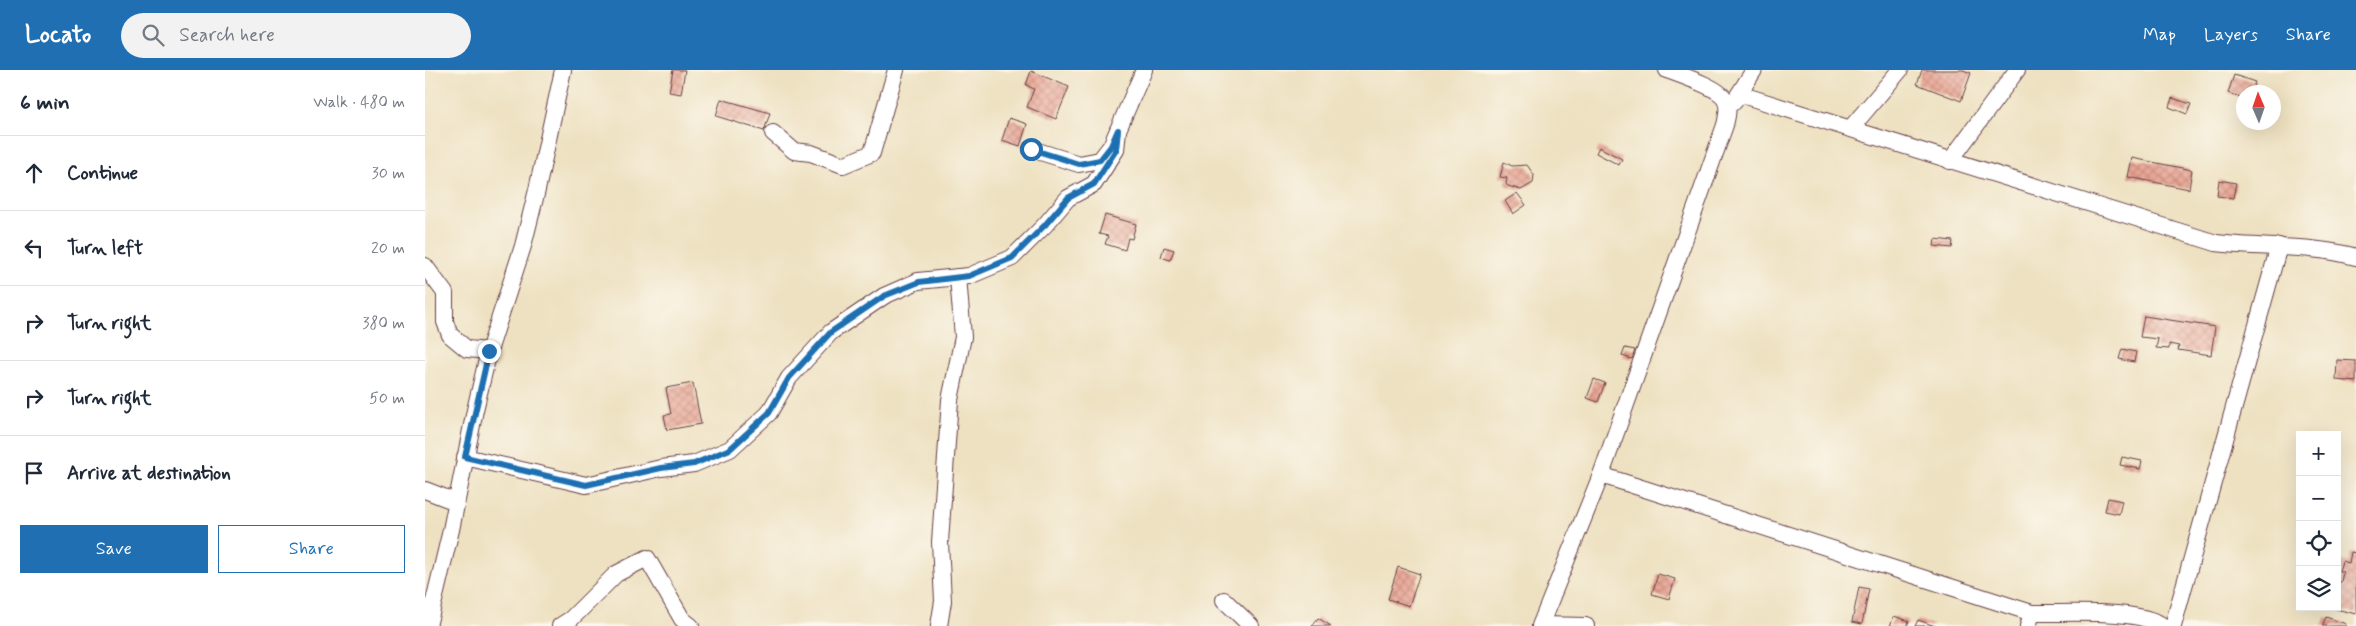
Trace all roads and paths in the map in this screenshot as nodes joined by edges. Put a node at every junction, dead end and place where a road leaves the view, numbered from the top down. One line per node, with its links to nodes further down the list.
1 (563, 70): 19 (street)
2 (896, 70): 12 (street)
3 (1144, 70): 11 (street)
4 (1667, 70): 9 (street)
5 (1754, 70): 8 (street)
6 (1900, 70): 10 (street)
7 (2017, 70): 14 (street)
8 (1739, 94): 9 (street); 10 (street)
9 (1728, 110): 21 (street)
10 (1850, 129): 14 (street)
11 (1118, 130): 13 (street); 18 (street)
12 (773, 133)
13 (1031, 149)
14 (1950, 162): 15 (street)
15 (2279, 246): 16 (street); 37 (street)
16 (2356, 257)
17 (425, 266): 19 (street)
18 (958, 277): 20 (street); 26 (street)
19 (489, 351): 20 (street)
20 (465, 457): 23 (street)
21 (1601, 475): 27 (street); 28 (street)
22 (425, 490): 23 (street)
23 (456, 502): 24 (street)
24 (430, 594): 29 (street)
25 (1224, 600): 34 (street)
26 (942, 609): 32 (street); 33 (street)
27 (2030, 620): 36 (street)
28 (1541, 625): 35 (street)
29 (428, 626)
30 (560, 626): 31 (street)
31 (691, 626)
32 (939, 626)
33 (953, 626)
34 (1251, 626)
35 (1586, 626)
36 (2163, 626)
37 (2173, 626)

